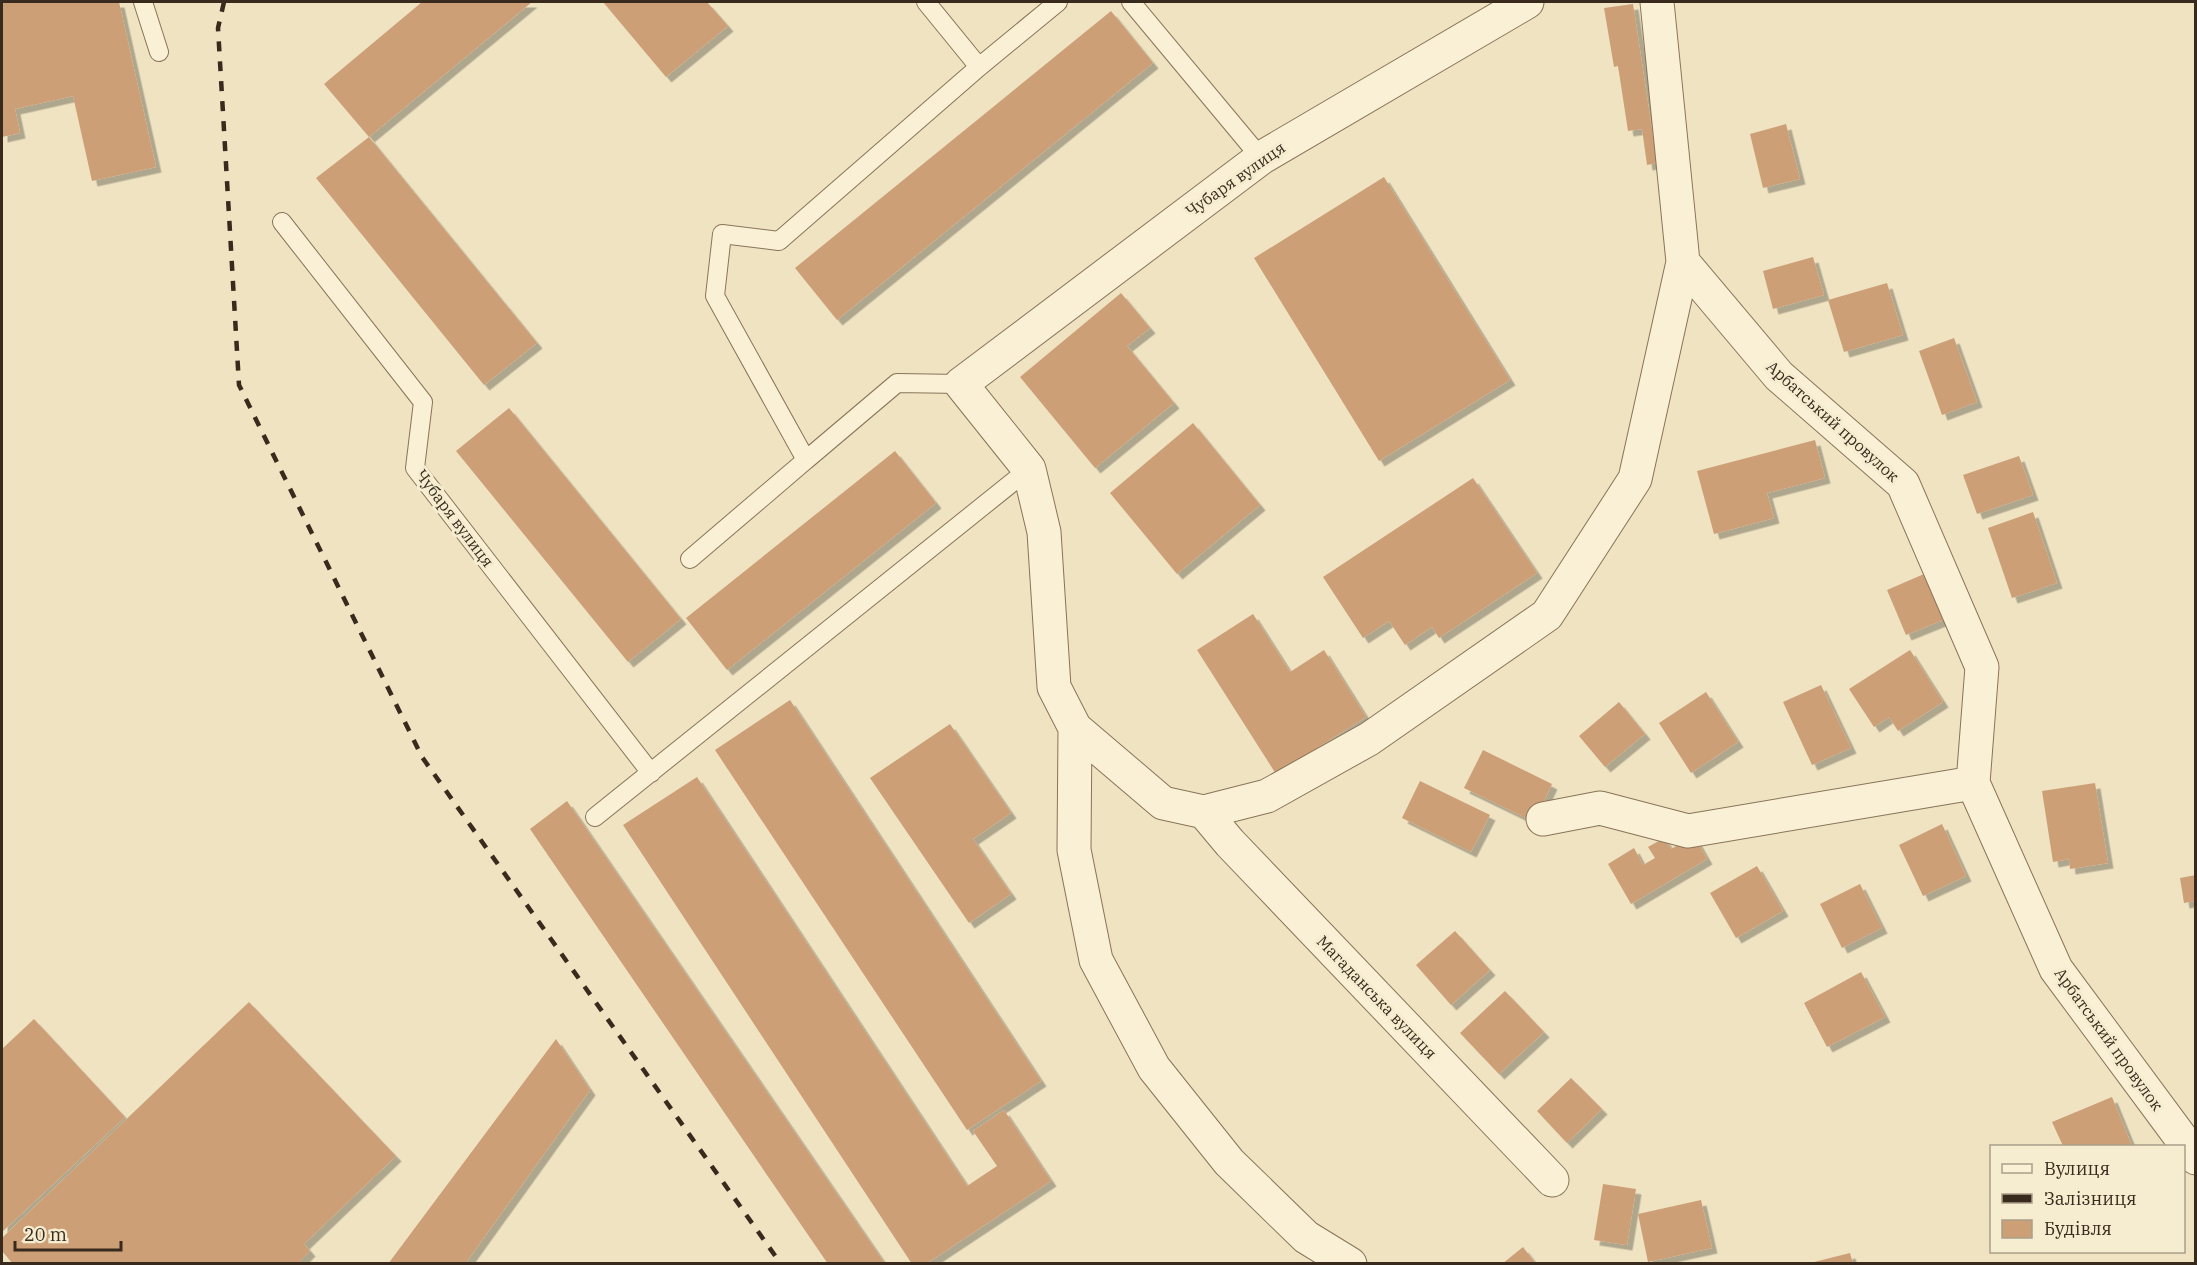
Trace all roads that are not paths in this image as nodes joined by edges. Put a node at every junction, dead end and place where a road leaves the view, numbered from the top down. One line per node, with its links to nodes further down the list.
1 (143, 2): 7 (lane)
2 (926, 2): 8 (lane)
3 (1058, 2): 8 (lane)
4 (1131, 2): 9 (lane)
5 (1527, 2): 9 (street, Чубаря вулиця)
6 (1656, 2): 11 (street)
7 (159, 52)
8 (980, 67): 13 (lane)
9 (1260, 158): 12 (street, Чубаря вулиця)
10 (282, 222): 17 (lane, Чубаря вулиця)
11 (1683, 262): 18 (street, Арбатський провулок); 19 (street)
12 (961, 384): 13 (lane); 14 (street)
13 (806, 460): 15 (lane)
14 (1029, 469): 16 (street); 17 (lane)
15 (690, 559)
16 (1075, 728): 19 (street); 24 (street)
17 (651, 773): 20 (lane)
18 (1973, 783): 21 (street); 22 (street, Арбатський провулок)
19 (1204, 812): 23 (street, Магаданська вулиця)
20 (595, 817)
21 (1543, 819)
22 (2196, 1158)
23 (1552, 1180)
24 (1350, 1263)

